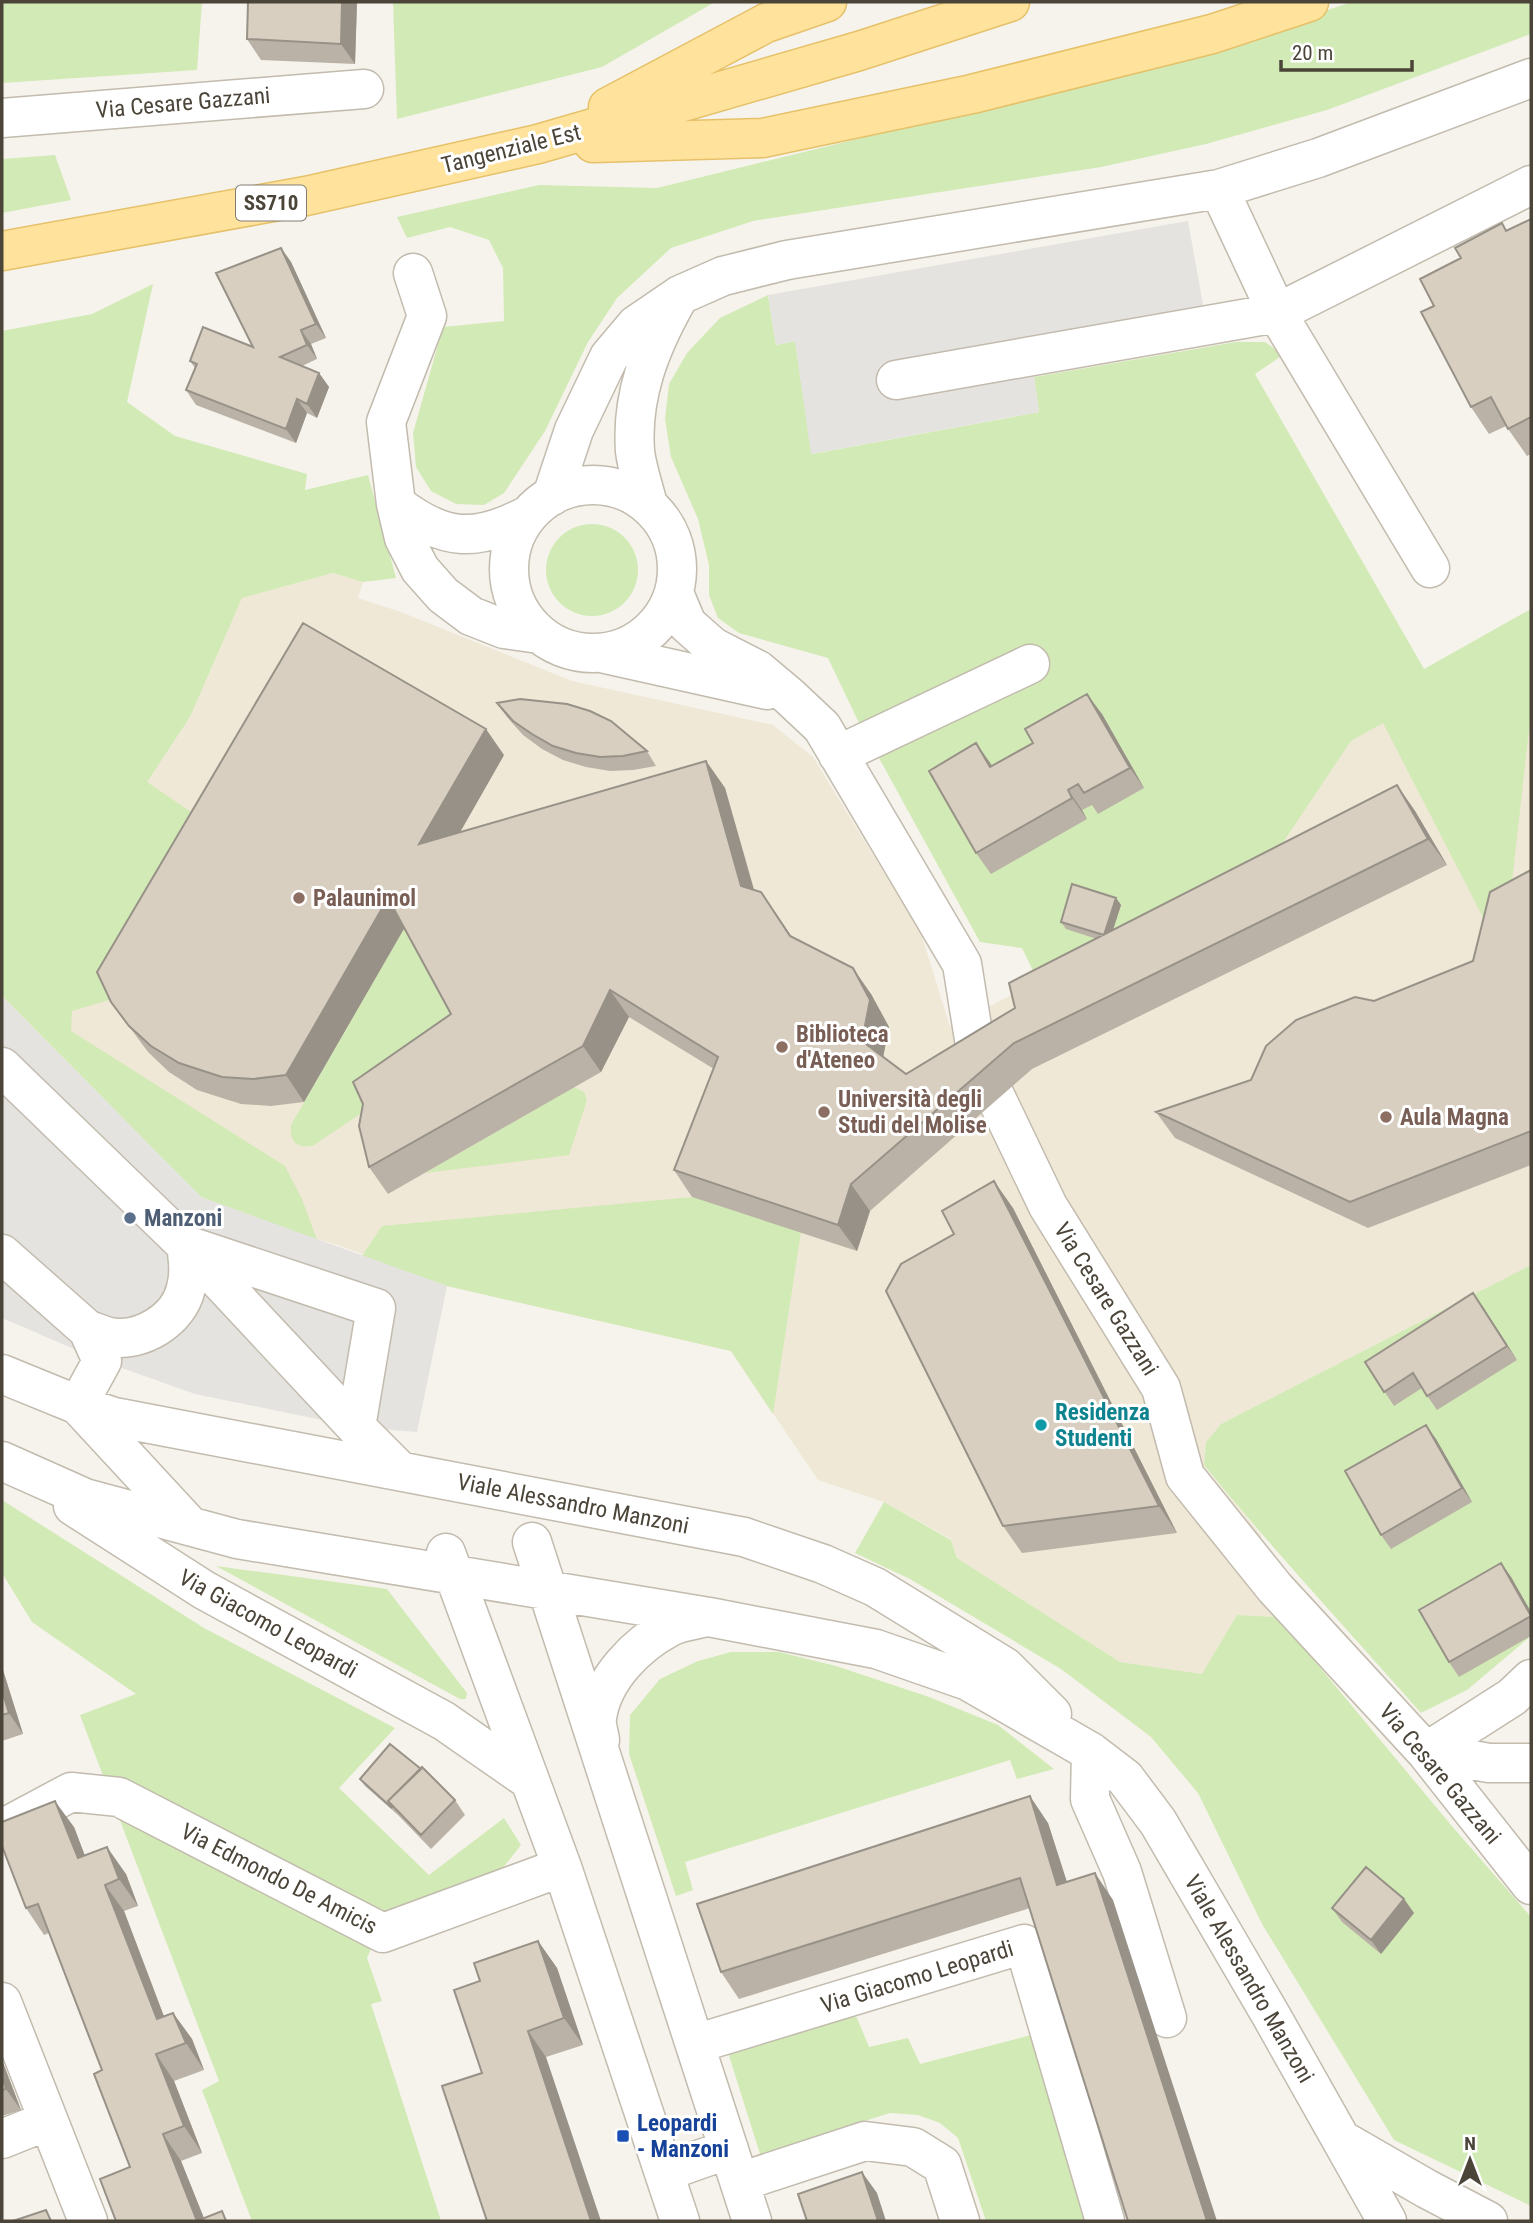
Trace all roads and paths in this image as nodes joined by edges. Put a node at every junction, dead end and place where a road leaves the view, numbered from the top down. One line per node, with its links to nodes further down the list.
1 (827, 2): 7 (main road)
2 (1010, 2): 7 (main road, Tangenziale Est / SS710)
3 (1309, 2): 7 (main road)
4 (1531, 78): 9 (street)
5 (364, 89): 6 (street, Via Cesare Gazzani)
6 (2, 118)
7 (538, 144): 10 (main road, Tangenziale Est / SS710)
8 (1531, 184): 13 (street)
9 (1219, 189): 12 (street); 13 (street)
10 (2, 251)
11 (414, 273): 15 (street)
12 (680, 295): 16 (street); 17 (street)
13 (1277, 313): 14 (street); 18 (street)
14 (896, 380)
15 (396, 505): 16 (street); 20 (street)
16 (540, 505): 17 (street); 20 (street)
17 (648, 505): 19 (street)
18 (1430, 568)
19 (674, 593): 21 (street); 23 (street, Via Cesare Gazzani)
20 (539, 634): 21 (street)
21 (601, 653): 23 (street)
22 (1030, 664): 24 (street)
23 (789, 696): 24 (street, Via Cesare Gazzani)
24 (838, 755): 42 (street, Via Cesare Gazzani)
25 (2, 1067): 26 (street)
26 (186, 1245): 28 (street); 31 (street); 31 (street)
27 (2, 1254): 28 (street)
28 (88, 1330): 30 (street)
29 (2, 1374): 30 (street, Viale Alessandro Manzoni)
30 (78, 1405): 33 (street, Viale Alessandro Manzoni); 35 (street)
31 (356, 1427): 33 (street)
32 (5, 1463): 35 (street, Viale Alessandro Manzoni); 45 (street, Via Giacomo Leopardi)
33 (400, 1471): 34 (street, Viale Alessandro Manzoni)
34 (496, 1490): 36 (street); 37 (street); 41 (street, Viale Alessandro Manzoni)
35 (190, 1526): 37 (street, Viale Alessandro Manzoni)
36 (532, 1542): 37 (street); 38 (street)
37 (454, 1547): 38 (street, Viale Alessandro Manzoni); 45 (street)
38 (546, 1589): 39 (street, Viale Alessandro Manzoni); 43 (street)
39 (709, 1616): 41 (street, Viale Alessandro Manzoni); 43 (street, Viale Alessandro Manzoni)
40 (1531, 1679): 42 (street)
41 (1091, 1752): 50 (street); 54 (street, Viale Alessandro Manzoni)
42 (1426, 1752): 44 (street); 48 (street, Via Cesare Gazzani)
43 (601, 1756): 51 (street)
44 (1531, 1763)
45 (529, 1780): 47 (street)
46 (2, 1829): 47 (street, Via Edmondo De Amicis)
47 (562, 1867): 56 (street)
48 (1531, 1885)
49 (2, 2002): 52 (street)
50 (1167, 2018)
51 (695, 2044): 55 (street); 61 (street, Via Giacomo Leopardi)
52 (47, 2120): 53 (street); 57 (street)
53 (2, 2139)
54 (1340, 2139): 62 (street, Viale Alessandro Manzoni); 63 (street)
55 (734, 2166): 56 (street); 59 (street); 60 (street)
56 (664, 2172): 58 (street)
57 (88, 2221)
58 (680, 2221)
59 (752, 2221)
60 (960, 2221)
61 (1105, 2221)
62 (1387, 2221)
63 (1488, 2221)

